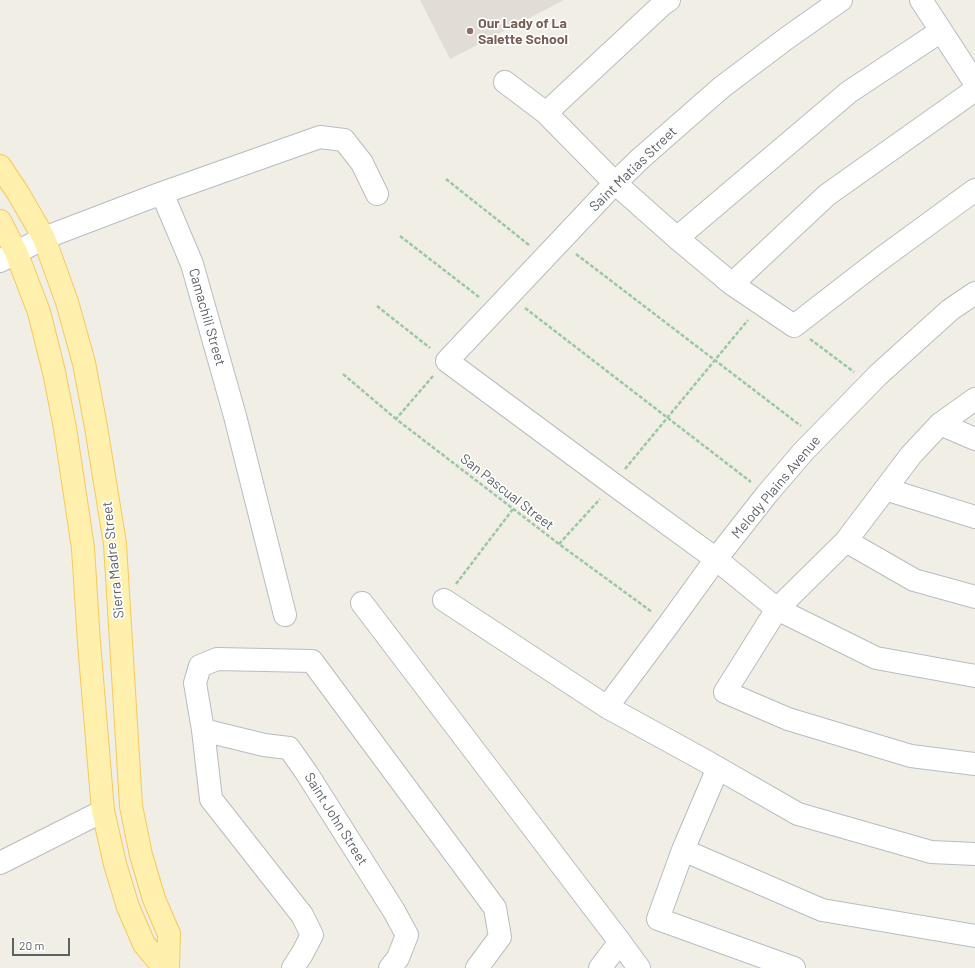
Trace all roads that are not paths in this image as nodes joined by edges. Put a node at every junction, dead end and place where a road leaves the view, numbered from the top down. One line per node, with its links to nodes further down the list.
1 (669, 0): 8 (street)
2 (842, 0): 10 (street, Saint Matias Street)
3 (921, 0): 4 (street)
4 (941, 31): 6 (street); 16 (street)
5 (505, 82): 8 (street)
6 (975, 83)
7 (975, 90): 18 (street)
8 (546, 113): 10 (street)
9 (0, 166): 15 (main road, Sierra Madre Street)
10 (615, 183): 16 (street); 26 (street, Saint Matias Street)
11 (975, 190): 18 (street)
12 (162, 193): 13 (street); 15 (street); 31 (street, Camachili Street)
13 (377, 194)
14 (0, 221): 17 (main road, Sierra Madre Street)
15 (44, 238): 17 (street); 32 (main road, Sierra Madre Street)
16 (677, 238): 18 (street)
17 (8, 257): 33 (main road, Sierra Madre Street)
18 (732, 284)
19 (975, 293): 26 (street, Melody Plains Avenue)
20 (975, 399): 21 (street)
21 (940, 424): 22 (street); 23 (street)
22 (975, 440)
23 (885, 489): 24 (street); 25 (street)
24 (975, 517)
25 (846, 540): 27 (street); 30 (street)
26 (716, 559): 30 (street); 35 (street, Melody Plains Avenue)
27 (975, 597)
28 (444, 600): 35 (street)
29 (362, 603): 44 (street)
30 (777, 609): 34 (street); 37 (street)
31 (285, 615)
32 (122, 659): 33 (main road); 46 (main road, Sierra Madre Street)
33 (90, 661): 39 (main road, Sierra Madre Street)
34 (975, 676)
35 (607, 707): 38 (street)
36 (203, 730): 47 (street); 48 (street, Saint John Street); 49 (street)
37 (975, 764)
38 (718, 768): 40 (street); 41 (street)
39 (104, 811): 42 (street); 45 (main road, Sierra Madre Street)
40 (683, 850): 43 (street); 52 (street)
41 (975, 854)
42 (0, 862)
43 (975, 936)
44 (620, 942): 50 (street); 51 (street)
45 (164, 968)
46 (168, 968)
47 (293, 968)
48 (390, 968)
49 (477, 968)
50 (600, 968)
51 (639, 968)
52 (794, 968)

